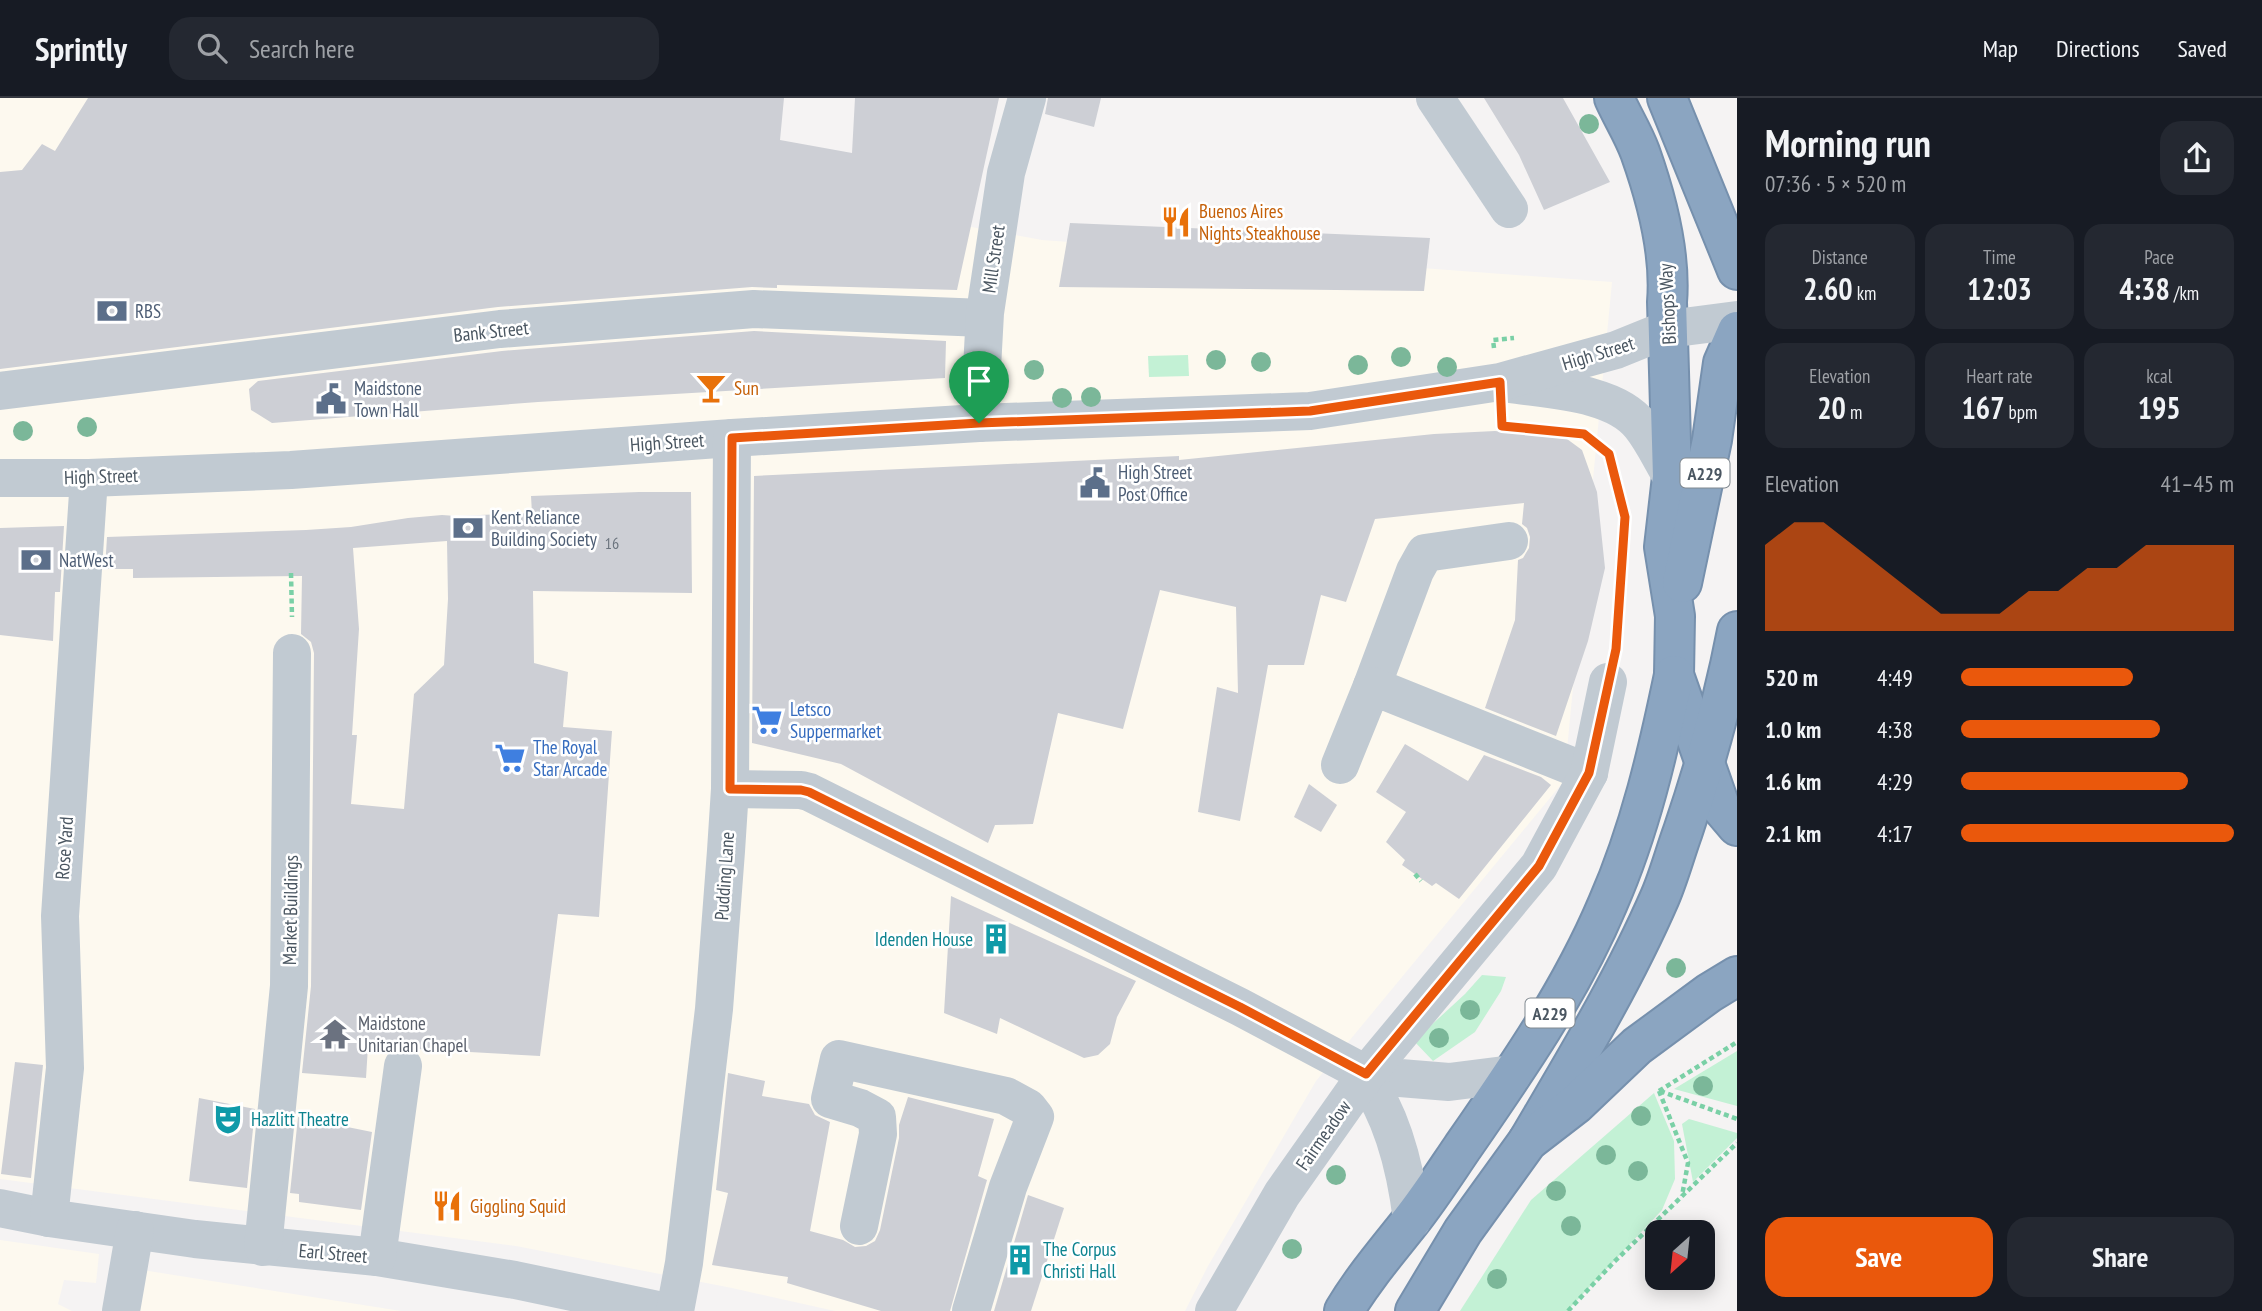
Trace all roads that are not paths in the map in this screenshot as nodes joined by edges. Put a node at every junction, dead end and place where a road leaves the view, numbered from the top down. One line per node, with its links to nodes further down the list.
1 (1027, 98): 7 (street, Mill Street)
2 (1435, 98): 5 (street)
3 (1614, 98): 9 (highway, Bishops Way / A229)
4 (1667, 98): 6 (highway)
5 (1509, 209)
6 (1737, 270)
7 (984, 318): 12 (street, Bank Street); 13 (street, Mill Street)
8 (1737, 320): 9 (street, High Street)
9 (1668, 329): 11 (street, High Street); 15 (highway, Bishops Way / A229)
10 (1737, 331): 19 (highway, A229)
11 (1500, 382): 13 (street, High Street); 15 (street, High Street)
12 (0, 390)
13 (979, 423): 14 (street, High Street)
14 (732, 438): 17 (street, High Street); 28 (street, Pudding Lane)
15 (1672, 477): 19 (highway, A229)
16 (0, 478): 17 (street, High Street)
17 (89, 478): 36 (street, Rose Yard)
18 (1508, 541): 24 (street)
19 (1675, 616): 22 (highway, A229)
20 (1737, 631): 26 (highway)
21 (292, 653): 40 (street, Market Buildings)
22 (1674, 675): 26 (highway, A229); 33 (highway, A229)
23 (1608, 682): 27 (street, Fairmeadow)
24 (1372, 686): 25 (street); 27 (street)
25 (1340, 765)
26 (1704, 765): 29 (highway, A229); 34 (highway)
27 (1589, 773): 32 (street, Fairmeadow)
28 (730, 789): 32 (street); 44 (street, Pudding Lane)
29 (1737, 826)
30 (1737, 976): 34 (highway)
31 (403, 1066): 41 (street)
32 (1366, 1074): 33 (street); 37 (street); 46 (street, Fairmeadow)
33 (1512, 1074): 37 (highway, A229)
34 (1528, 1141): 48 (highway)
35 (0, 1208): 36 (street, Earl Street)
36 (48, 1219): 39 (street, Earl Street)
37 (1412, 1220): 47 (highway, A229)
38 (859, 1226): 45 (street)
39 (135, 1230): 40 (street, Earl Street); 42 (street)
40 (263, 1247): 41 (street, Earl Street)
41 (377, 1257): 43 (street, Earl Street)
42 (121, 1311)
43 (663, 1311)
44 (675, 1311)
45 (971, 1311)
46 (1214, 1311)
47 (1344, 1311)
48 (1415, 1311)

